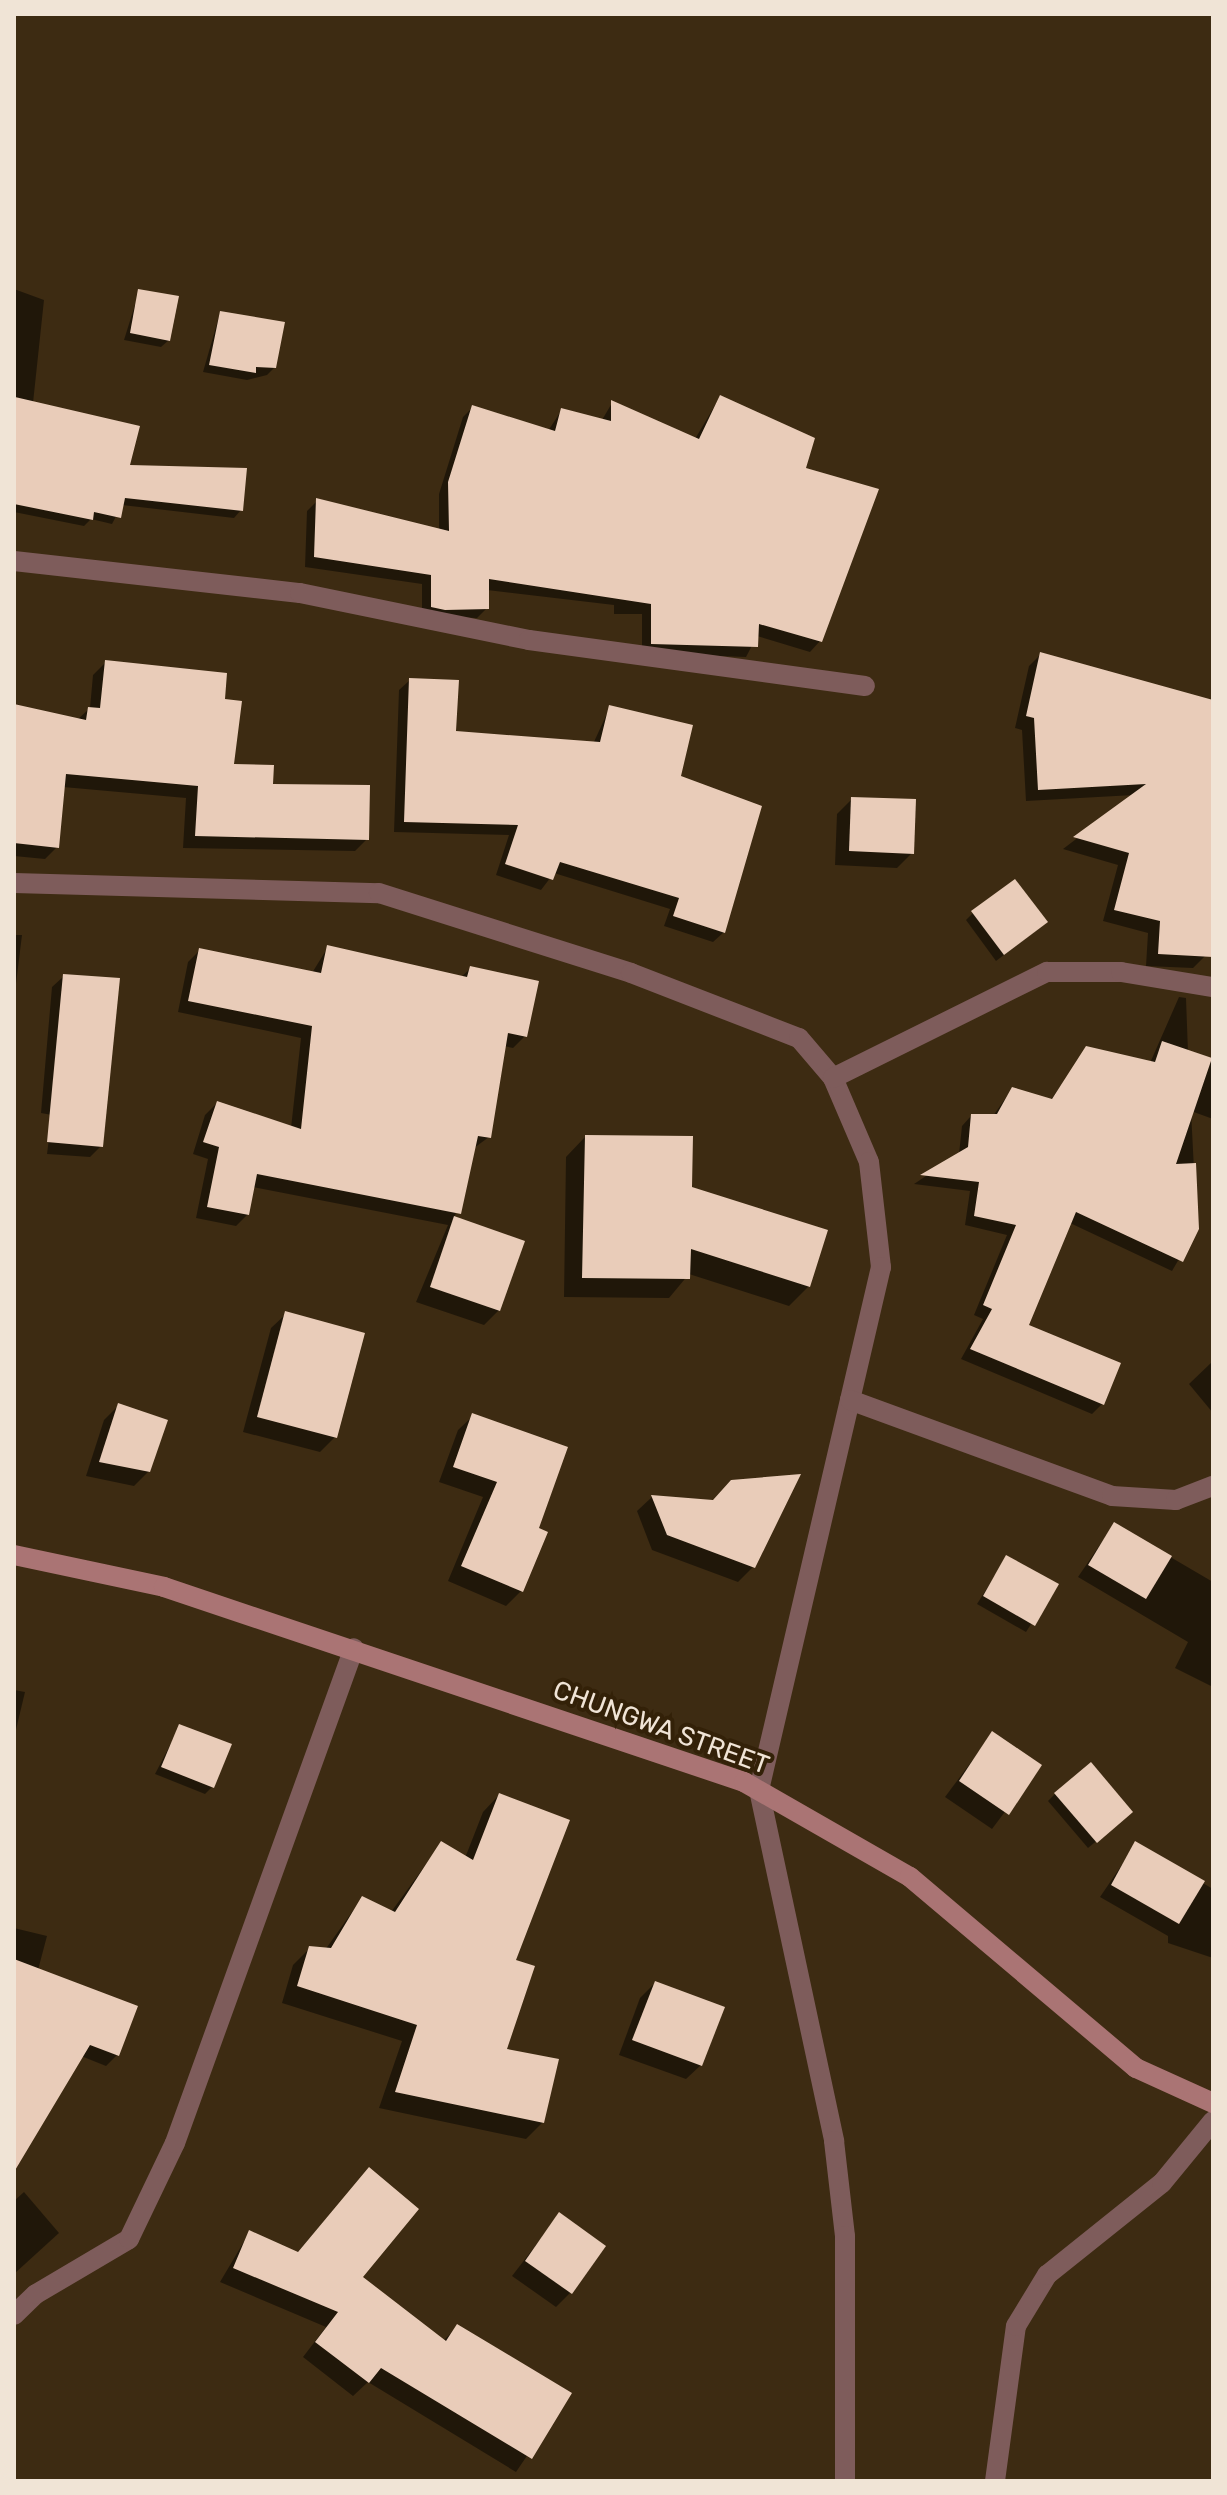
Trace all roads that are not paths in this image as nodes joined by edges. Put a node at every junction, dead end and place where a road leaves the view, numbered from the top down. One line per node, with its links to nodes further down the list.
1 (14, 561): 2 (street)
2 (865, 686)
3 (14, 883): 5 (street)
4 (1213, 987): 5 (street)
5 (833, 1078): 6 (street)
6 (850, 1400): 7 (street); 10 (street)
7 (1213, 1486)
8 (14, 1555): 9 (street, CHUNGWA STREET)
9 (354, 1648): 10 (street, CHUNGWA STREET); 13 (street)
10 (759, 1790): 11 (street, CHUNGWA STREET); 14 (street)
11 (1213, 2103)
12 (1213, 2121): 15 (street)
13 (14, 2315)
14 (845, 2481)
15 (995, 2481)

